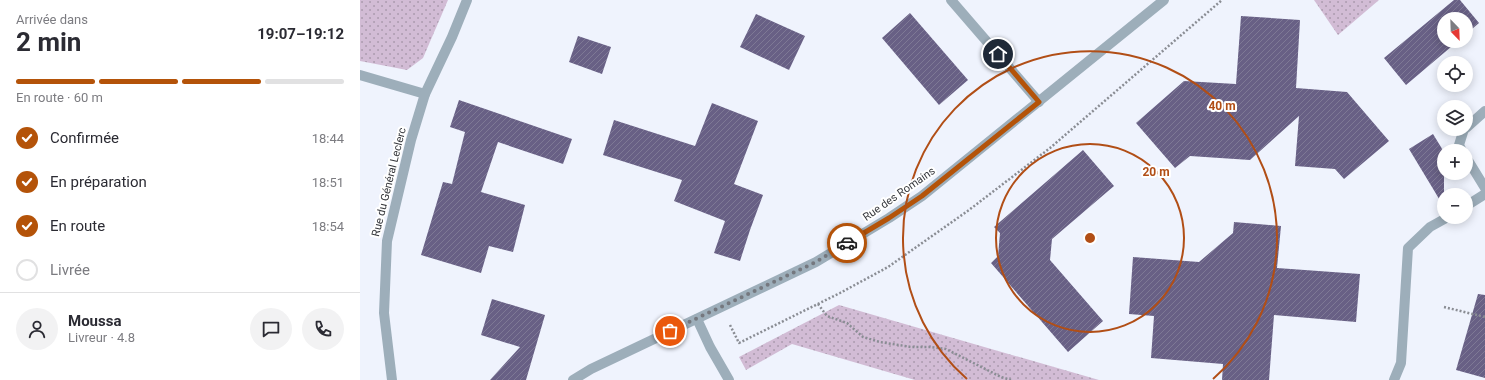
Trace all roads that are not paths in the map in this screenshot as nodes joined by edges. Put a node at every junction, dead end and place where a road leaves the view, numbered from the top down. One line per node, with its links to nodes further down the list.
1 (467, 0): 5 (street, Rue du Général Leclerc)
2 (951, 0): 6 (street)
3 (1164, 0): 6 (street, Rue des Romains)
4 (360, 75): 5 (street)
5 (425, 94): 15 (street, Rue du Général Leclerc)
6 (1039, 102): 14 (street, Rue des Romains)
7 (1485, 111): 8 (street)
8 (1473, 121)
9 (1473, 168): 10 (street)
10 (1485, 188)
11 (1485, 194): 12 (street)
12 (1473, 202)
13 (1437, 223): 18 (street)
14 (697, 318): 16 (street, Rue des Romains); 17 (street)
15 (392, 380)
16 (573, 380)
17 (729, 380)
18 (1394, 380)

